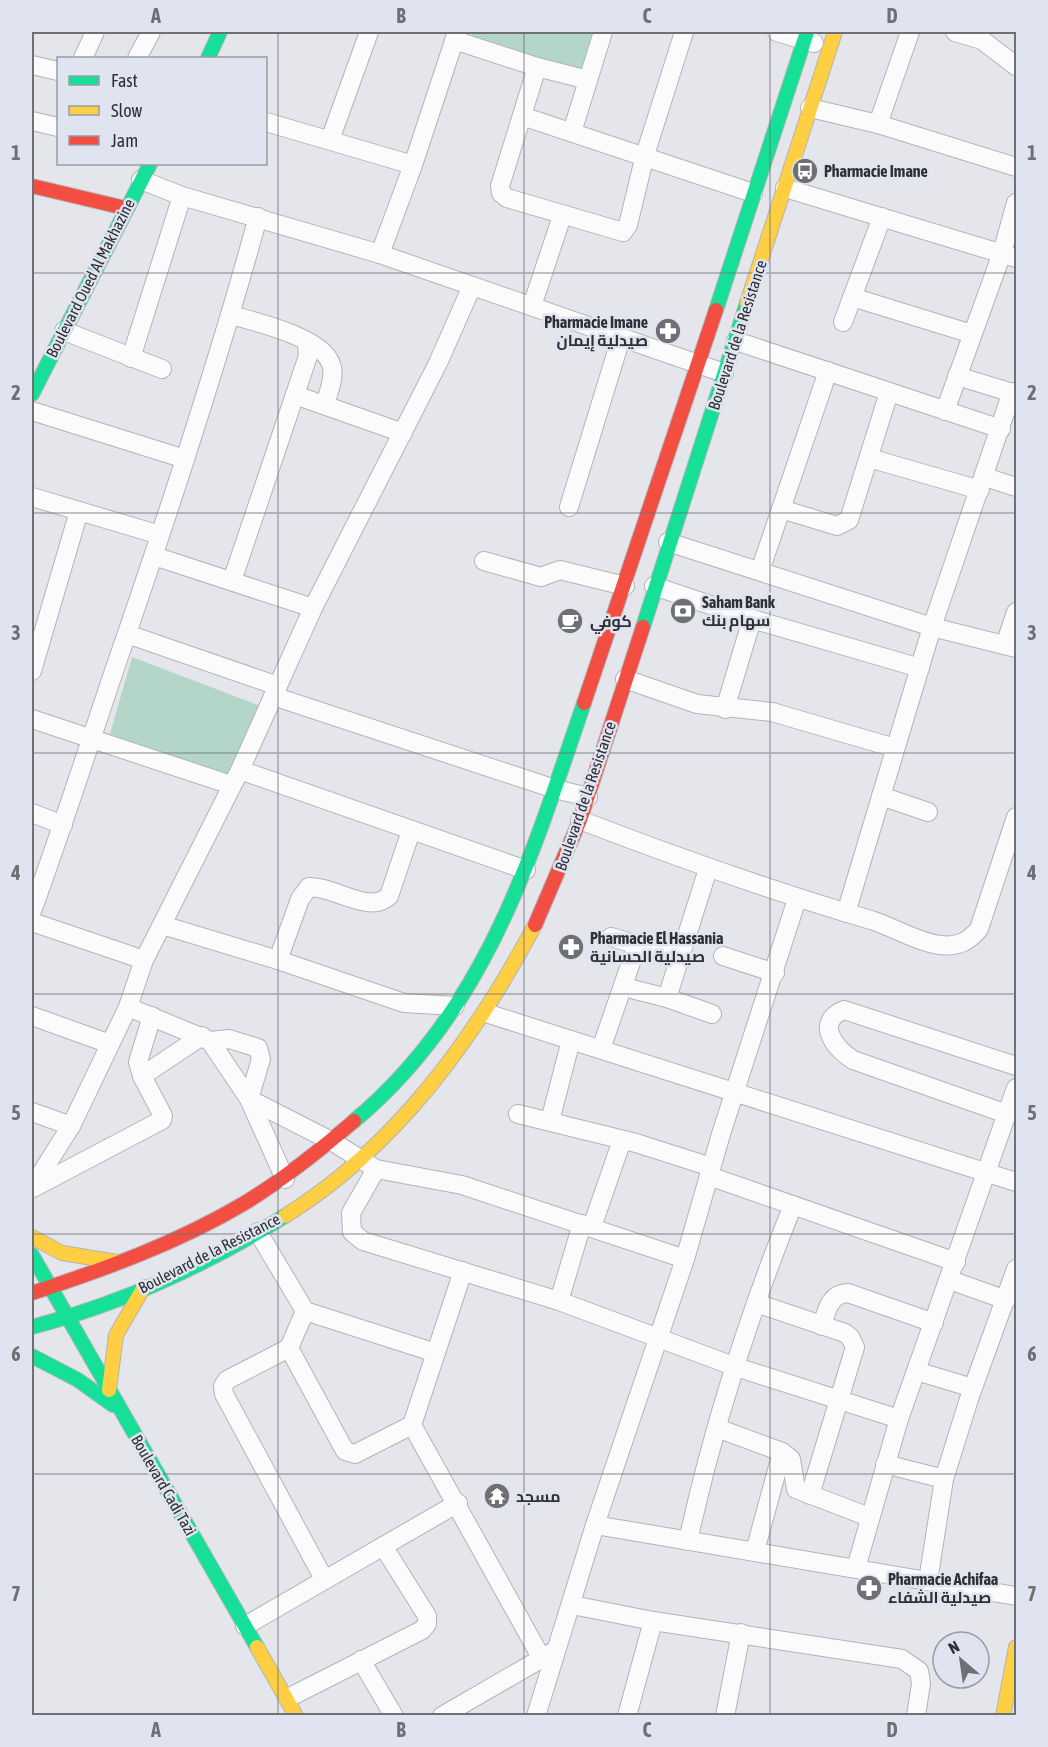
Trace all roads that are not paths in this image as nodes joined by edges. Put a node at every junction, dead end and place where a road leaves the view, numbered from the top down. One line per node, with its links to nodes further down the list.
1 (95, 32): 13 (street)
2 (151, 32): 14 (street)
3 (220, 32): 15 (main road)
4 (369, 32): 28 (street)
5 (603, 32): 20 (street)
6 (684, 32): 29 (street)
7 (777, 32): 11 (street)
8 (910, 32): 25 (street)
9 (955, 32): 17 (street)
10 (456, 36): 18 (street); 31 (street)
11 (805, 36): 12 (street); 36 (main road, Boulevard de la Resistance)
12 (832, 39): 21 (main road, Boulevard de la Resistance)
13 (83, 57)
14 (138, 57)
15 (208, 57)
16 (32, 65): 19 (street)
17 (1017, 66)
18 (537, 67): 20 (street); 22 (street)
19 (57, 71)
20 (588, 80): 27 (street)
21 (810, 108): 25 (street); 35 (main road, Boulevard de la Resistance)
22 (522, 116): 27 (street); 40 (street)
23 (32, 121): 26 (street)
24 (267, 122): 28 (street)
25 (878, 124): 32 (street)
26 (57, 127)
27 (572, 132): 29 (street)
28 (330, 140): 31 (street)
29 (645, 155): 36 (street); 40 (street)
30 (149, 165): 33 (main road, Boulevard Oued Al Makhazine)
31 (413, 165): 43 (street)
32 (1017, 167)
33 (141, 180): 37 (street); 39 (main road, Boulevard Oued Al Makhazine)
34 (32, 186): 39 (main road)
35 (785, 188): 42 (street); 53 (main road, Boulevard de la Resistance)
36 (753, 193): 56 (main road, Boulevard de la Resistance)
37 (182, 196): 41 (street); 55 (street)
38 (1017, 203): 44 (street)
39 (125, 208): 50 (main road, Boulevard Oued Al Makhazine)
40 (562, 216): 47 (street)
41 (258, 217): 43 (street); 48 (street)
42 (882, 217): 44 (street); 46 (street)
43 (380, 254): 45 (street)
44 (1009, 255): 51 (street)
45 (472, 286): 47 (street); 69 (street)
46 (852, 297): 49 (street); 51 (street)
47 (532, 306): 52 (street)
48 (231, 315): 54 (street); 71 (street)
49 (843, 322)
50 (64, 331): 55 (street); 63 (main road, Boulevard Oued Al Makhazine)
51 (972, 334): 60 (street)
52 (621, 338): 56 (street); 75 (street)
53 (736, 340): 58 (street); 59 (main road, Boulevard de la Resistance)
54 (307, 342): 64 (street); 65 (street)
55 (131, 358): 57 (street)
56 (699, 364): 59 (street); 84 (main road, Boulevard de la Resistance)
57 (162, 369)
58 (828, 371): 61 (street); 76 (street)
59 (724, 373): 79 (main road, Boulevard de la Resistance)
60 (957, 376): 62 (street); 67 (street)
61 (889, 392): 67 (street); 70 (street)
62 (1014, 393): 68 (street)
63 (32, 394)
64 (295, 395): 65 (street); 83 (street)
65 (325, 405): 69 (street)
66 (32, 411): 71 (street)
67 (945, 411): 68 (street)
68 (1001, 429): 72 (street)
69 (403, 433): 86 (street)
70 (869, 458): 72 (street); 76 (street)
71 (185, 459): 78 (street)
72 (982, 484): 73 (street); 89 (street)
73 (1017, 487)
74 (32, 497): 77 (street)
75 (569, 507)
76 (781, 509): 82 (street)
77 (79, 511): 78 (street); 93 (street)
78 (160, 535): 80 (street)
79 (668, 542): 82 (street); 85 (main road, Boulevard de la Resistance)
80 (154, 556): 83 (street); 90 (street)
81 (484, 561): 84 (street)
82 (760, 571): 89 (street)
83 (232, 581): 86 (street)
84 (625, 586): 101 (main road, Boulevard de la Resistance)
85 (654, 586): 88 (street); 94 (main road, Boulevard de la Resistance)
86 (313, 608): 95 (street)
87 (1017, 612): 91 (street)
88 (752, 619): 92 (street); 96 (street)
89 (932, 627): 91 (street); 92 (street)
90 (127, 634): 95 (street); 98 (street)
91 (1011, 647)
92 (920, 668): 99 (street)
93 (32, 671)
94 (625, 678): 96 (street); 103 (main road, Boulevard de la Resistance)
95 (275, 691): 100 (street); 101 (street)
96 (725, 709): 99 (street)
97 (32, 719): 98 (street)
98 (91, 738): 100 (street); 108 (street)
99 (895, 748): 102 (street)
100 (236, 777): 109 (street); 116 (street)
101 (555, 789): 103 (street); 111 (main road, Boulevard de la Resistance)
102 (881, 796): 104 (street); 114 (street)
103 (588, 797): 107 (main road, Boulevard de la Resistance)
104 (928, 812)
105 (32, 813): 108 (street)
106 (1017, 817): 114 (street)
107 (580, 820): 110 (street); 128 (main road, Boulevard de la Resistance)
108 (63, 825): 113 (street)
109 (411, 831): 111 (street); 122 (street)
110 (708, 868): 112 (street); 120 (street)
111 (526, 870): 126 (main road, Boulevard de la Resistance)
112 (798, 899): 114 (street); 123 (street)
113 (32, 911)
114 (846, 913)
115 (32, 922): 121 (street)
116 (162, 925): 121 (street); 122 (street)
117 (611, 938): 118 (street)
118 (637, 945): 120 (street); 124 (street)
119 (723, 956): 123 (street)
120 (679, 957): 125 (street)
121 (144, 960): 127 (street)
122 (278, 960): 126 (street)
123 (775, 973): 139 (street)
124 (624, 987): 125 (street); 135 (street)
125 (667, 998): 129 (street)
126 (455, 1006): 147 (main road, Boulevard de la Resistance)
127 (128, 1007): 131 (street); 134 (street)
128 (486, 1014): 133 (street); 148 (main road, Boulevard de la Resistance)
129 (712, 1014)
130 (32, 1016): 134 (street)
131 (152, 1016): 132 (street); 137 (street)
132 (206, 1039): 137 (street); 140 (street); 140 (street)
133 (571, 1040): 135 (street); 144 (street)
134 (110, 1044): 145 (street)
135 (602, 1049): 139 (street)
136 (1017, 1066): 143 (street)
137 (142, 1076): 154 (street)
138 (1017, 1088): 143 (street)
139 (734, 1093): 150 (street); 151 (street)
140 (249, 1099): 147 (street); 152 (street)
141 (32, 1112): 145 (street)
142 (518, 1114): 144 (street)
143 (1007, 1114): 151 (street)
144 (550, 1120): 146 (street)
145 (70, 1126): 154 (street)
146 (622, 1140): 150 (street); 156 (street)
147 (333, 1142): 148 (street); 152 (main road, Boulevard de la Resistance)
148 (360, 1159): 149 (street); 157 (main road, Boulevard de la Resistance)
149 (376, 1169): 156 (street); 164 (street)
150 (710, 1172): 155 (street); 160 (street)
151 (985, 1173): 153 (street); 162 (street)
152 (285, 1179): 161 (main road, Boulevard de la Resistance)
153 (1017, 1182)
154 (32, 1189)
155 (793, 1205): 162 (street); 170 (street)
156 (587, 1226): 160 (street); 169 (street)
157 (258, 1232): 166 (main road, Boulevard de la Resistance); 172 (street)
158 (32, 1237): 161 (main road)
159 (32, 1255): 167 (main road, Boulevard Cadi Tazi)
160 (685, 1259): 177 (street)
161 (121, 1262): 167 (main road, Boulevard de la Resistance)
162 (956, 1262): 165 (street)
163 (1017, 1269): 171 (street)
164 (463, 1271): 169 (street); 179 (street)
165 (950, 1280): 171 (street); 174 (street)
166 (144, 1287): 173 (main road, Boulevard de la Resistance); 184 (main road)
167 (49, 1288): 168 (main road, Boulevard de la Resistance); 173 (main road, Boulevard Cadi Tazi)
168 (32, 1293)
169 (559, 1301): 177 (street)
170 (756, 1303): 175 (street); 181 (street)
171 (1008, 1309): 183 (street)
172 (305, 1311): 178 (street); 179 (street)
173 (66, 1317): 176 (main road, Boulevard de la Resistance); 184 (main road, Boulevard Cadi Tazi)
174 (934, 1323): 175 (street); 182 (street)
175 (822, 1326): 185 (street)
176 (32, 1327)
177 (656, 1338): 181 (street); 196 (street)
178 (289, 1348): 188 (street); 201 (street)
179 (436, 1353): 188 (street)
180 (32, 1356): 186 (main road)
181 (736, 1367): 185 (street); 189 (street)
182 (916, 1371): 183 (street); 187 (street)
183 (973, 1388): 192 (street)
184 (109, 1390): 186 (main road, Boulevard Cadi Tazi)
185 (840, 1401): 187 (street); 193 (street)
186 (121, 1411): 206 (main road, Boulevard Cadi Tazi)
187 (899, 1419): 191 (street)
188 (412, 1425): 194 (street)
189 (717, 1428): 190 (street); 197 (street)
190 (782, 1452): 193 (street); 199 (street)
191 (885, 1464): 192 (street); 195 (street)
192 (944, 1479): 202 (street)
193 (810, 1495): 195 (street)
194 (458, 1503): 198 (street); 209 (street)
195 (869, 1517): 200 (street)
196 (595, 1525): 197 (street); 204 (street)
197 (688, 1541): 199 (street)
198 (383, 1546): 201 (street); 210 (street)
199 (755, 1551): 200 (street)
200 (856, 1568): 202 (street)
201 (324, 1579): 206 (street)
202 (928, 1581): 203 (street)
203 (1017, 1596)
204 (572, 1605): 205 (street); 209 (street)
205 (653, 1621): 207 (street); 217 (street)
206 (245, 1626): 211 (main road, Boulevard Cadi Tazi)
207 (741, 1633): 218 (street); 219 (street)
208 (1017, 1647): 220 (main road)
209 (549, 1655): 212 (street); 216 (street)
210 (361, 1660): 211 (street); 214 (street)
211 (288, 1698): 213 (main road, Boulevard Cadi Tazi)
212 (462, 1710): 215 (street)
213 (296, 1716)
214 (394, 1716)
215 (442, 1716)
216 (536, 1716)
217 (627, 1716)
218 (725, 1716)
219 (916, 1716)
220 (1003, 1716)

